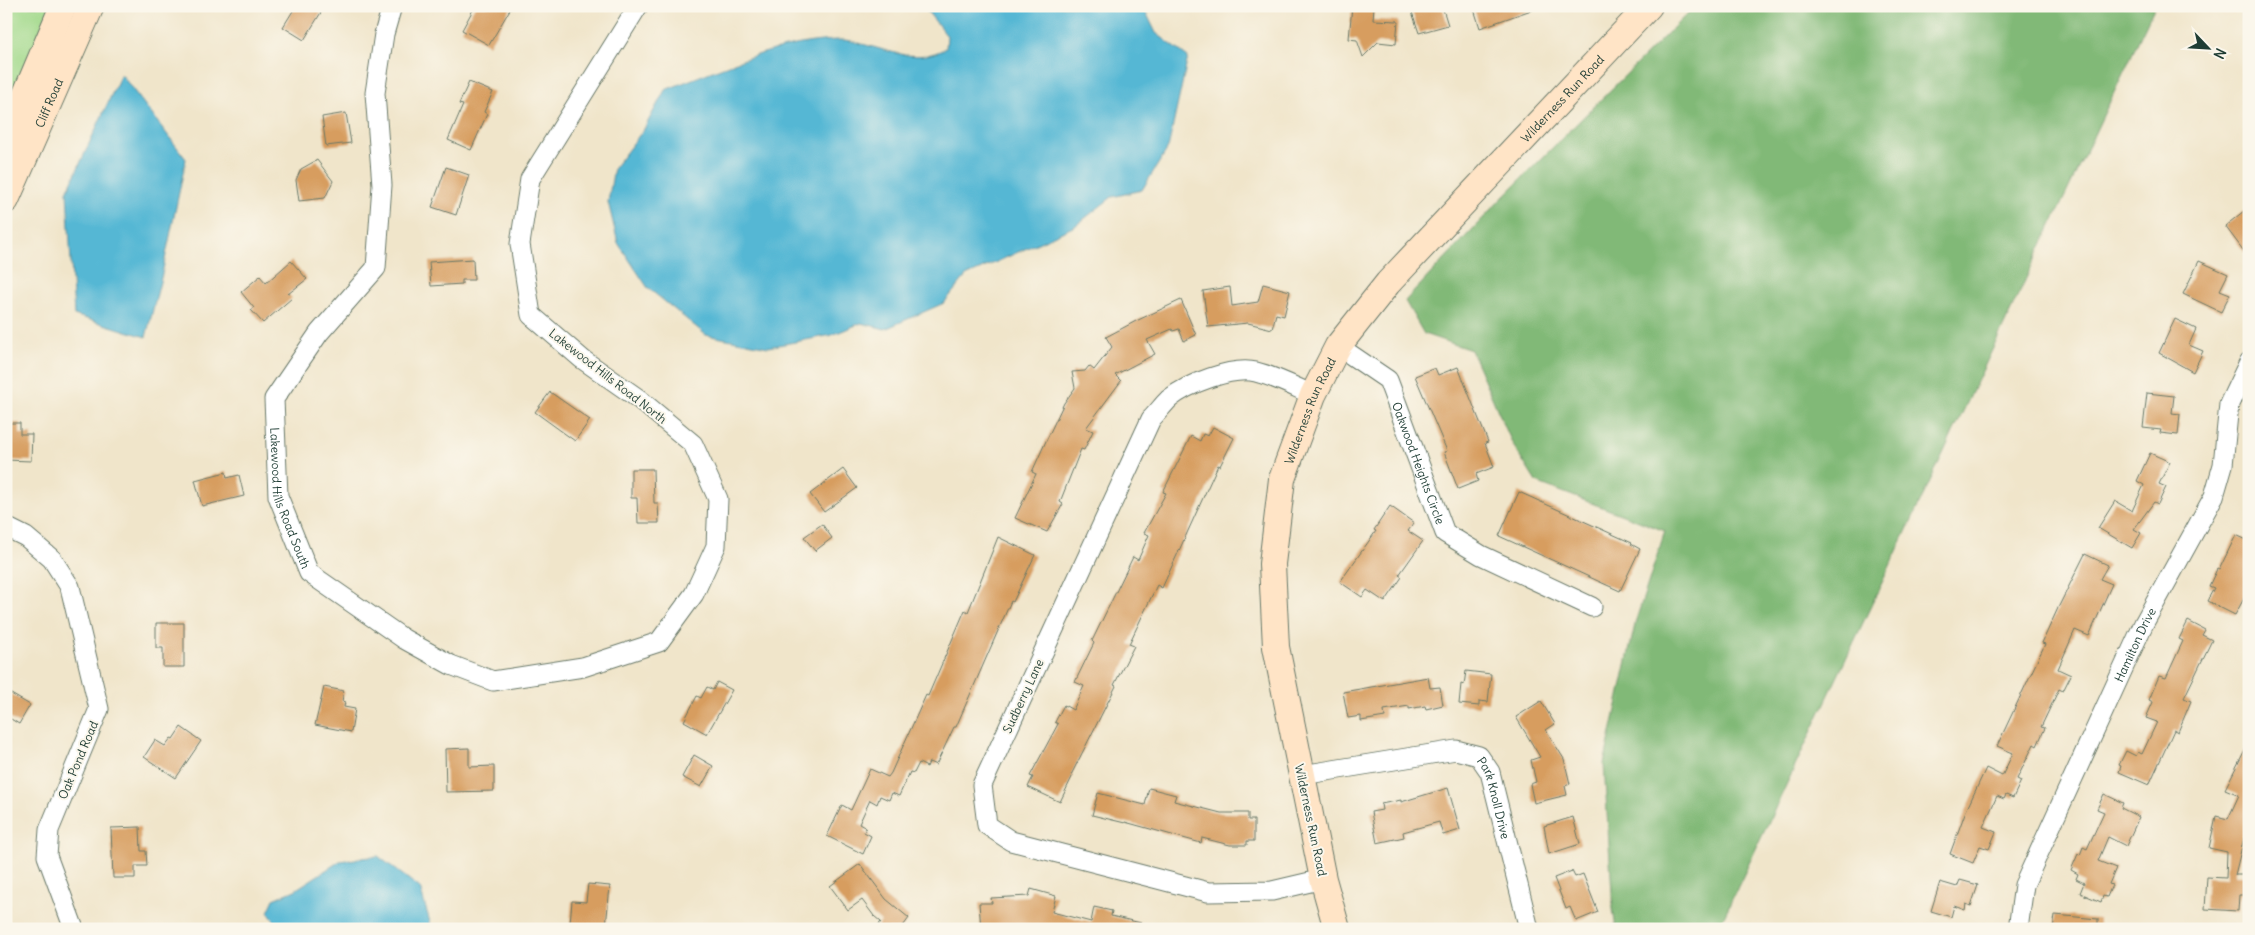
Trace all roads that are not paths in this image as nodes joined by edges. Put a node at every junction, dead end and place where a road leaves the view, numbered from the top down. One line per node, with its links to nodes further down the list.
1 (63, 6): 6 (street, Cliff Road)
2 (91, 6): 7 (street, Cliff Road)
3 (392, 6): 11 (street, Lakewood Hills Road South)
4 (638, 6): 11 (street, Lakewood Hills Road North)
5 (1649, 6): 8 (street, Wilderness Run Road)
6 (6, 141)
7 (6, 200)
8 (1338, 346): 10 (street, Wilderness Run Road); 13 (street, Oakwood Heights Circle)
9 (2249, 362): 19 (street, Hamilton Drive)
10 (1314, 396): 14 (street, Wilderness Run Road); 15 (street, Sudberry Lane)
11 (718, 499)
12 (6, 528): 16 (street, Oak Pond Road)
13 (1592, 607)
14 (1302, 775): 15 (street, Wilderness Run Road); 18 (street, Park Knoll Drive)
15 (1323, 879): 17 (street, Wilderness Run Road)
16 (74, 929)
17 (1337, 929)
18 (1529, 929)
19 (2018, 929)

